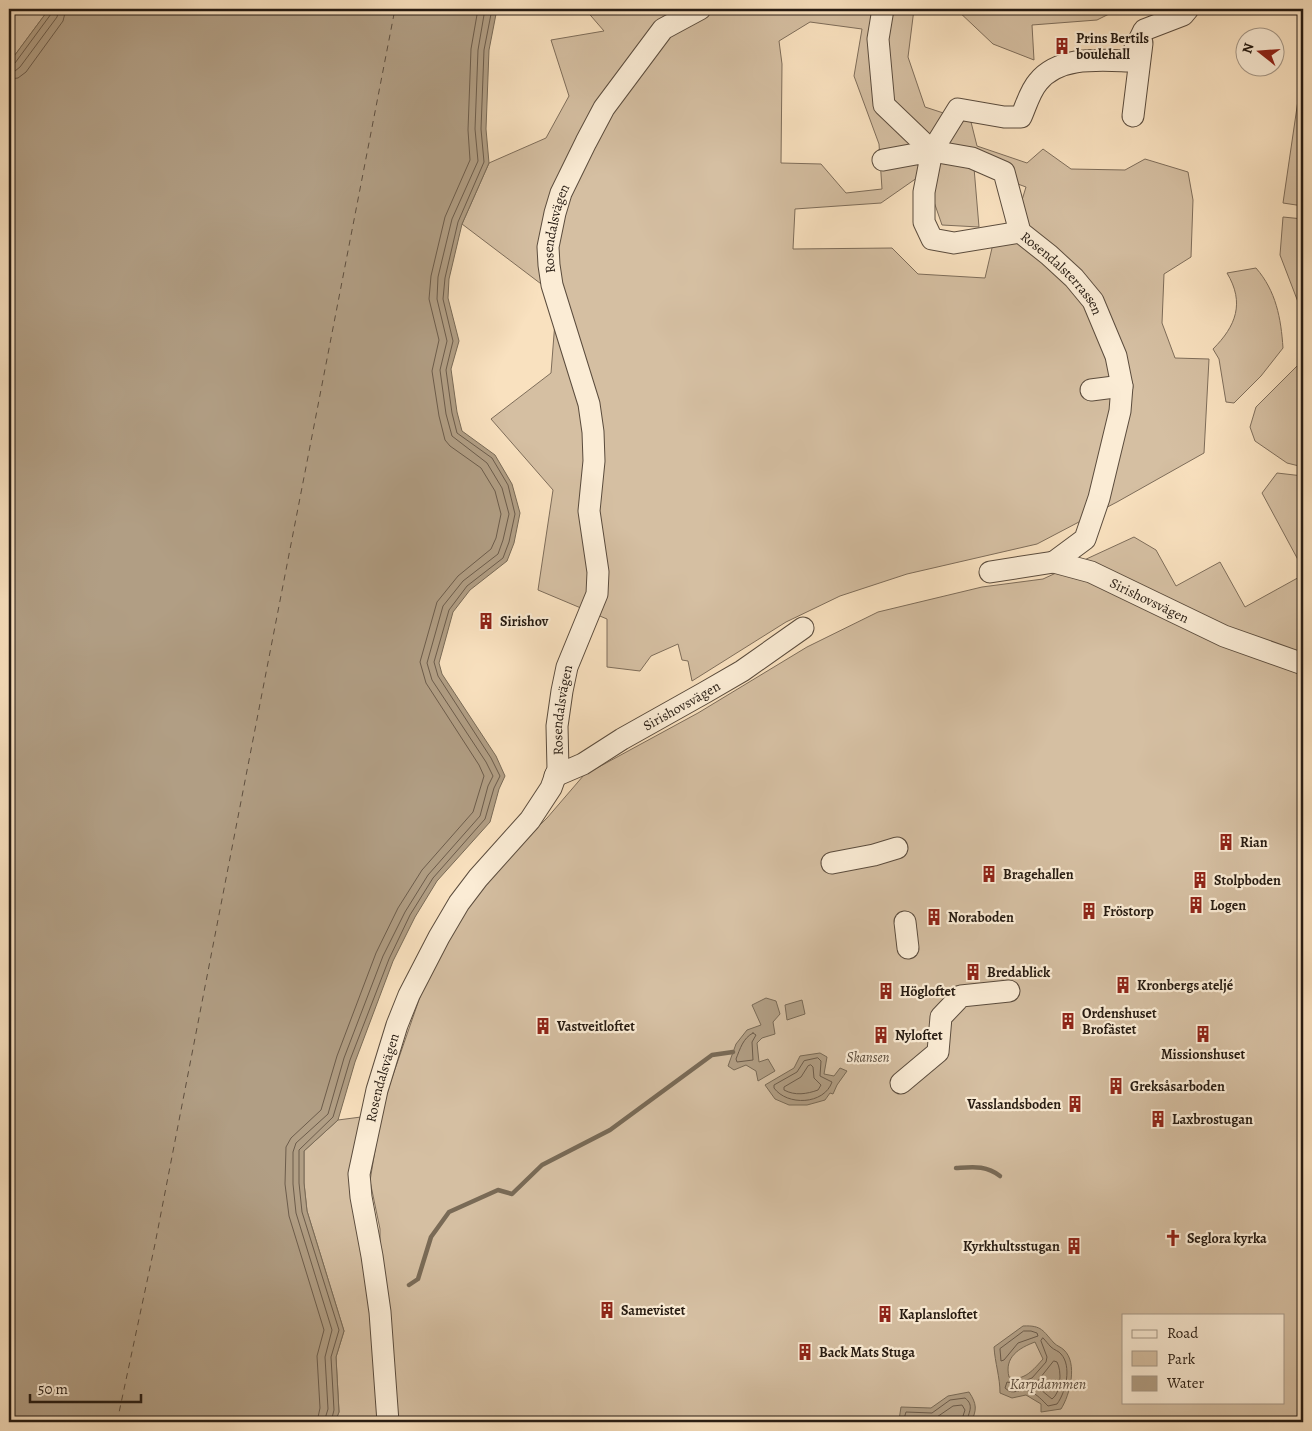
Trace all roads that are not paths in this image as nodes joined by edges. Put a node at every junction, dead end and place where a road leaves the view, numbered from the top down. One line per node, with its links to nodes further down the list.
1 (700, 9): 15 (street, Rosendalsvägen)
2 (883, 9): 6 (street)
3 (1188, 9): 4 (street)
4 (1144, 30): 5 (street); 6 (street)
5 (1133, 116)
6 (932, 150): 7 (street); 8 (street, Rosendalsterrassen); 8 (street)
7 (883, 160)
8 (1020, 232): 9 (street, Rosendalsterrassen)
9 (1122, 386): 10 (street); 11 (street, Rosendalsterrassen)
10 (1091, 390)
11 (1054, 562): 12 (street, Sirishovsvägen); 14 (street, Sirishovsvägen)
12 (990, 572)
13 (803, 628): 15 (street, Sirishovsvägen)
14 (1303, 664)
15 (555, 776): 22 (street, Rosendalsvägen)
16 (897, 848): 17 (street)
17 (832, 863)
18 (905, 922): 19 (street)
19 (908, 948)
20 (1009, 991): 21 (street)
21 (901, 1084)
22 (388, 1422)

